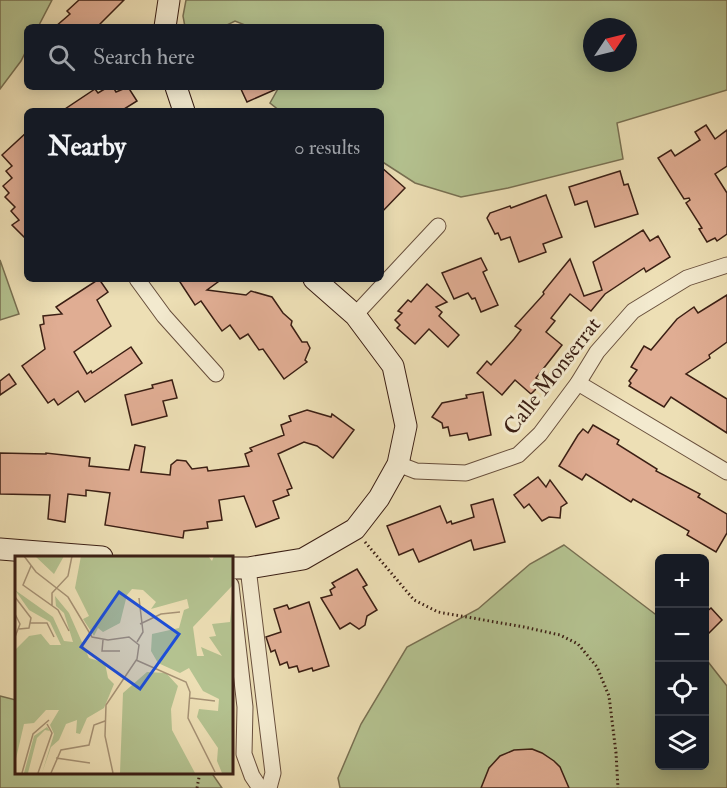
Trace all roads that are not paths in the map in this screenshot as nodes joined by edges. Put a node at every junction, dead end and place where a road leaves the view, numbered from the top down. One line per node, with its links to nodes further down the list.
1 (169, 0): 2 (street)
2 (165, 24)
3 (177, 90): 4 (street)
4 (183, 108)
5 (438, 226): 9 (street)
6 (727, 265): 11 (street, Calle Monserrat)
7 (139, 282): 10 (street)
8 (317, 282): 9 (street)
9 (355, 315): 12 (street)
10 (216, 374)
11 (578, 383): 12 (street, Calle Monserrat); 13 (street)
12 (398, 464): 16 (street)
13 (727, 472)
14 (0, 549): 15 (street)
15 (89, 556)
16 (240, 568): 19 (street)
17 (232, 594): 18 (street)
18 (260, 788)
19 (269, 788)

